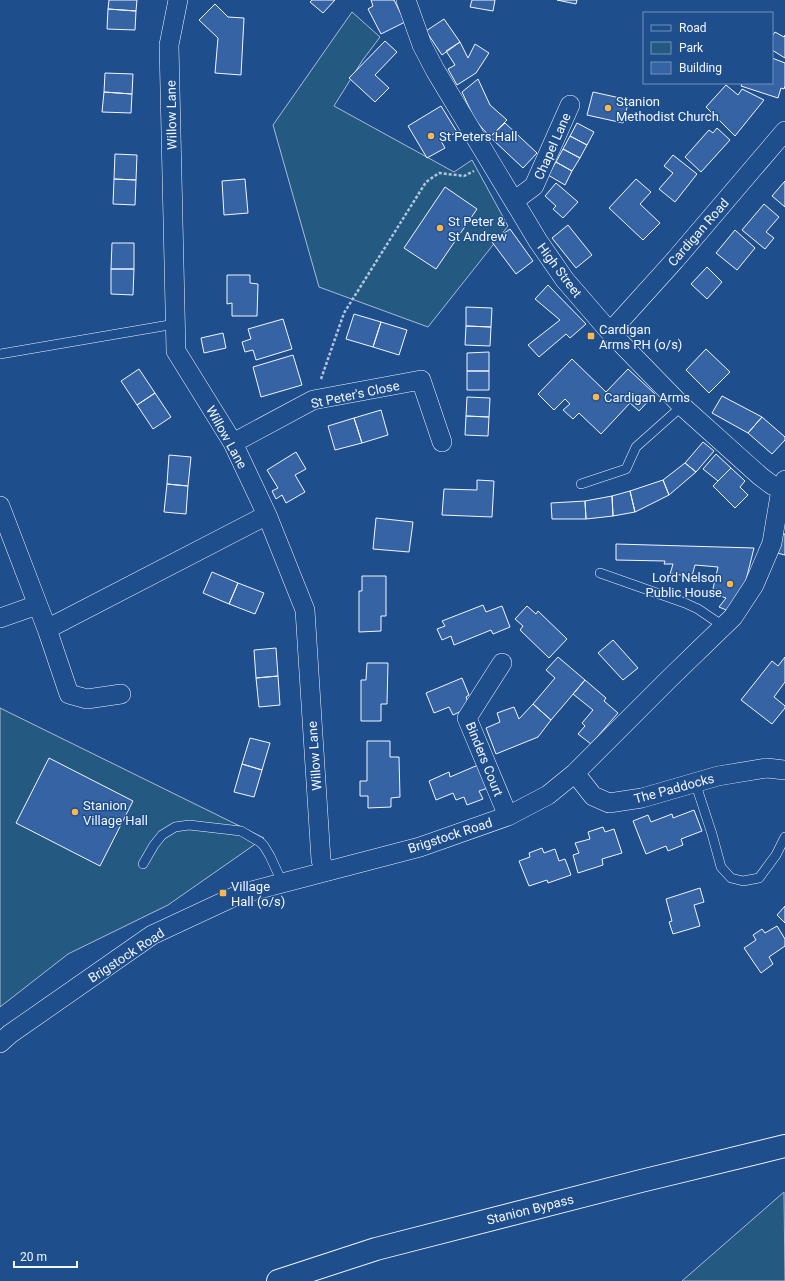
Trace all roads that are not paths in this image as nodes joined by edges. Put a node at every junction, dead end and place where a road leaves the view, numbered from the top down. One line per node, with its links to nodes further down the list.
1 (178, 0): 6 (street, Willow Lane)
2 (406, 0): 5 (street, High Street)
3 (570, 106): 5 (street, Chapel Lane)
4 (785, 131): 7 (street, Cardigan Road)
5 (514, 201): 7 (street, High Street)
6 (175, 324): 8 (lane); 11 (street, Willow Lane)
7 (610, 332): 9 (street, High Street)
8 (0, 354)
9 (682, 406): 12 (lane); 13 (street, High Street)
10 (442, 442): 11 (street, St Peter's Close)
11 (233, 443): 15 (street, Willow Lane)
12 (581, 484)
13 (783, 484): 19 (street, Brigstock Road)
14 (0, 506): 17 (street)
15 (267, 514): 20 (street); 29 (street, Willow Lane)
16 (600, 573): 19 (lane)
17 (37, 605): 18 (street); 20 (street)
18 (0, 618)
19 (723, 626): 24 (street, Brigstock Road)
20 (47, 629): 22 (street)
21 (502, 663): 26 (street, Binders Court)
22 (121, 694)
23 (785, 770): 25 (street, The Paddocks)
24 (575, 774): 25 (street, The Paddocks); 26 (street, Brigstock Road)
25 (695, 782): 27 (lane)
26 (508, 816): 29 (street, Brigstock Road)
27 (785, 836)
28 (144, 864): 30 (lane)
29 (325, 871): 30 (street, Brigstock Road)
30 (282, 882): 31 (street, Brigstock Road)
31 (0, 1043)
32 (785, 1146): 33 (highway, Stanion Bypass)
33 (278, 1281)

